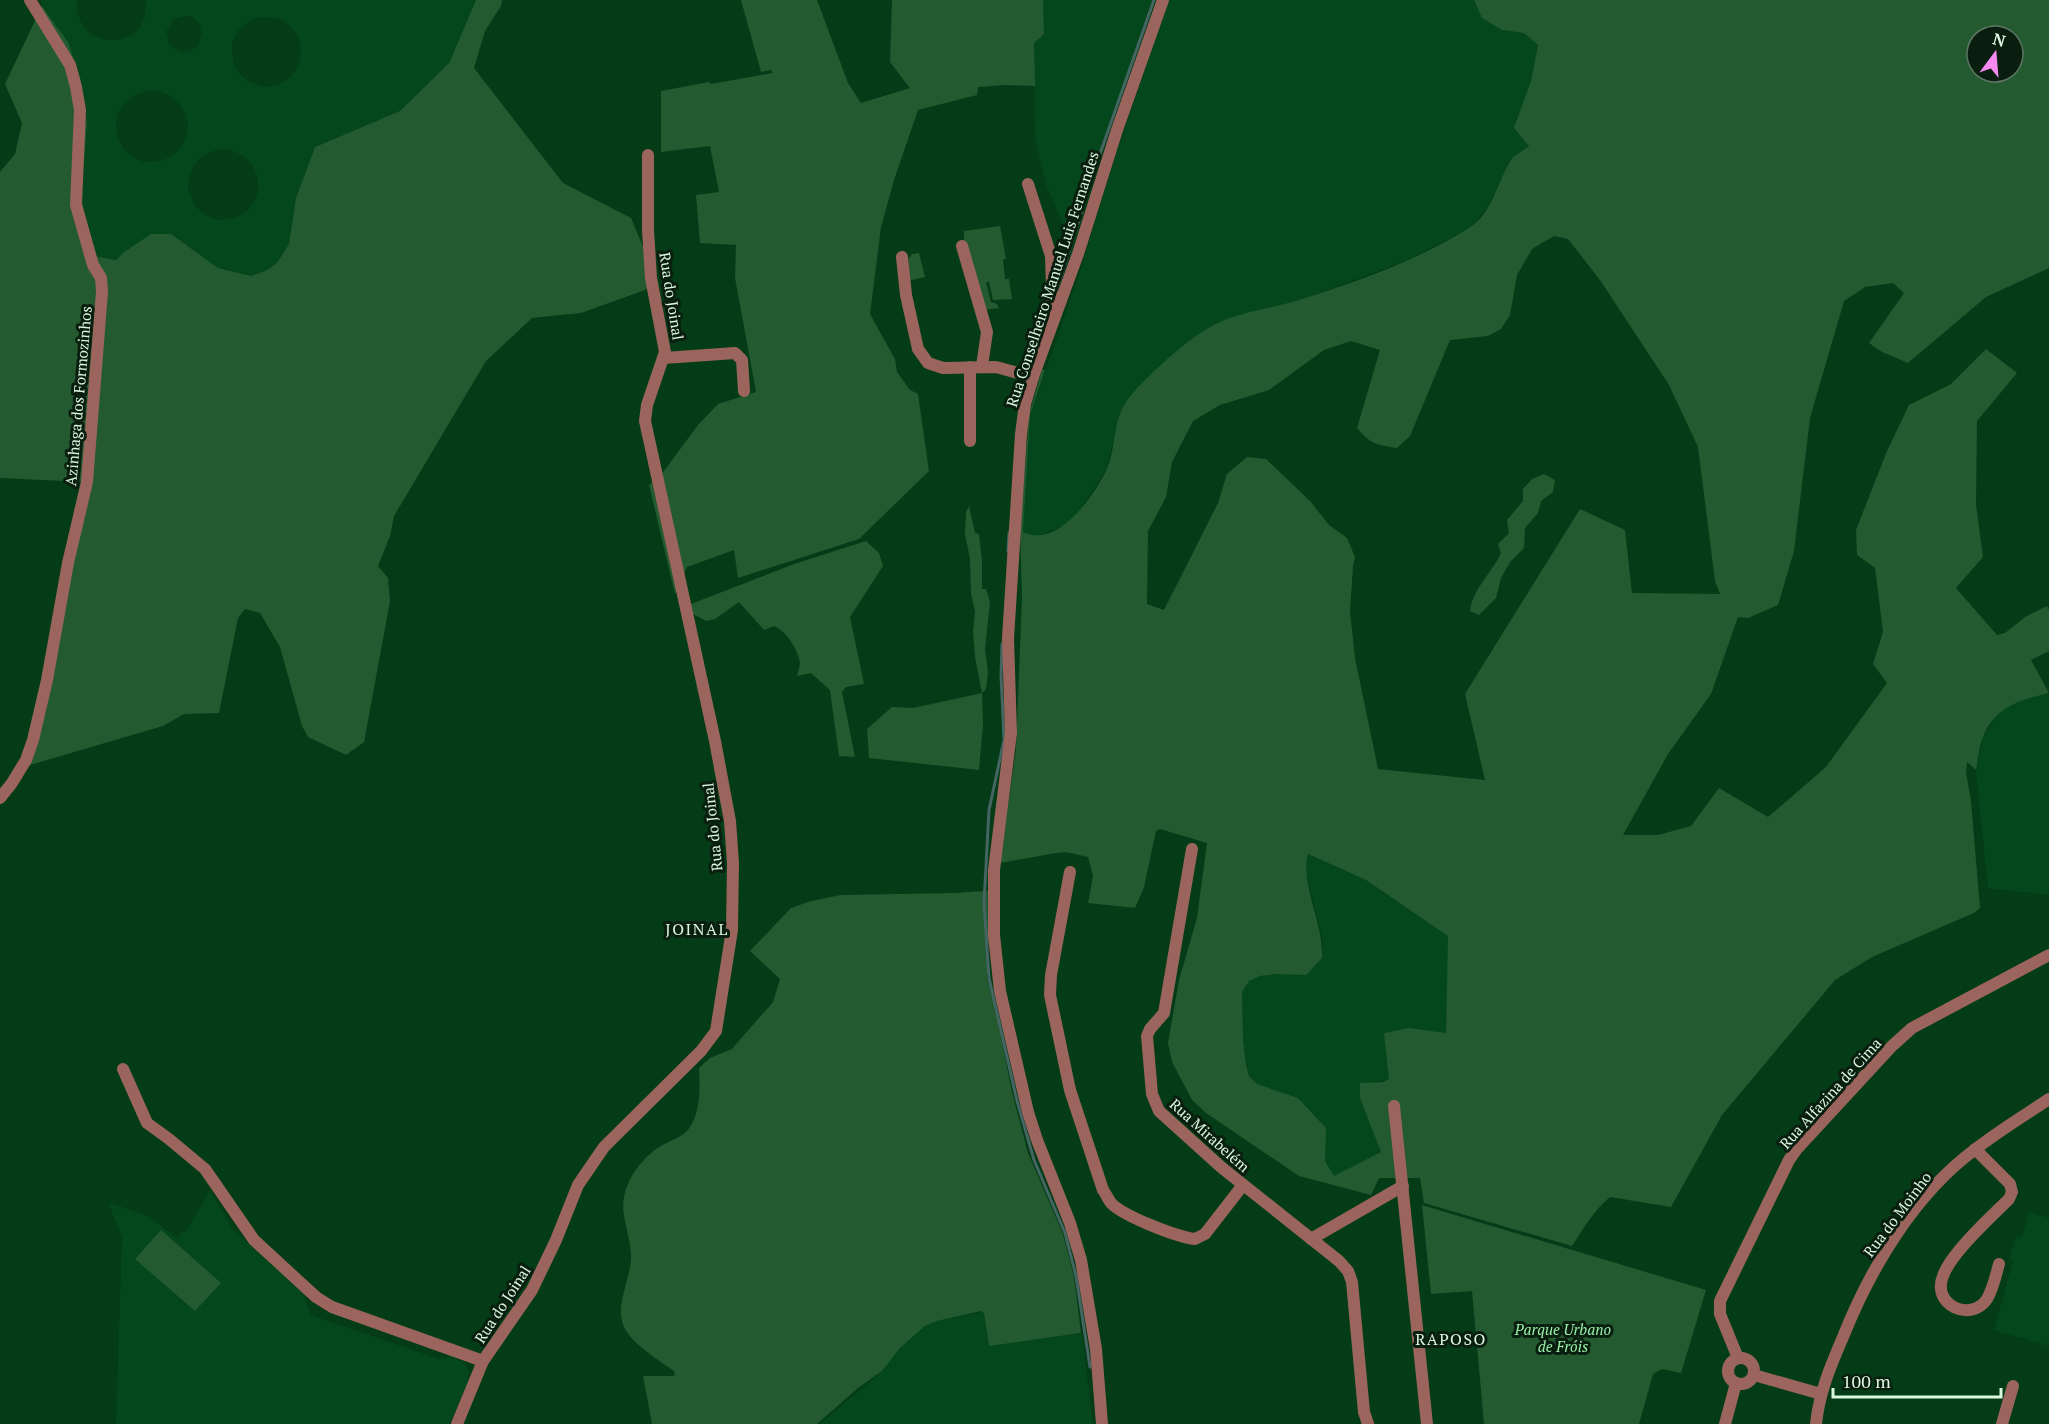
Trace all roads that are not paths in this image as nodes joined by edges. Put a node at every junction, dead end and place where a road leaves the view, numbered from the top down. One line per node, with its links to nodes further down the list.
1 (30, 0): 13 (street, Azinhaga dos Formozinhos)
2 (1163, 0): 7 (street, Rua Conselheiro Manuel Luis Fernandes)
3 (648, 155): 8 (street, Rua do Joinal)
4 (1028, 184): 7 (street)
5 (962, 246): 9 (street)
6 (902, 257): 9 (street)
7 (1053, 323): 10 (street, Rua Conselheiro Manuel Luis Fernandes)
8 (664, 358): 11 (street); 26 (street, Rua do Joinal)
9 (976, 367): 10 (street); 12 (street)
10 (1033, 377): 32 (street, Rua Conselheiro Manuel Luis Fernandes)
11 (744, 391)
12 (970, 441)
13 (0, 798)
14 (1191, 849): 21 (street, Rua Mirabelém)
15 (1070, 872): 21 (street)
16 (2049, 955): 25 (street, Rua Alfazina de Cima)
17 (123, 1069): 26 (street)
18 (2049, 1099): 20 (street, Rua do Moinho)
19 (1394, 1106): 22 (street)
20 (1976, 1149): 24 (street); 30 (street, Rua do Moinho)
21 (1243, 1185): 23 (street, Rua Mirabelém)
22 (1403, 1186): 23 (street); 34 (street)
23 (1311, 1239): 33 (street, Rua Mirabelém)
24 (1999, 1264)
25 (1738, 1358): 27 (street); 28 (street)
26 (483, 1361): 31 (street, Rua do Joinal)
27 (1754, 1375): 28 (street); 30 (street)
28 (1736, 1383): 35 (street)
29 (2013, 1386): 37 (street)
30 (1821, 1394): 36 (street, Rua do Moinho)
31 (457, 1424)
32 (1102, 1424)
33 (1368, 1424)
34 (1427, 1424)
35 (1725, 1424)
36 (1816, 1424)
37 (2002, 1424)

